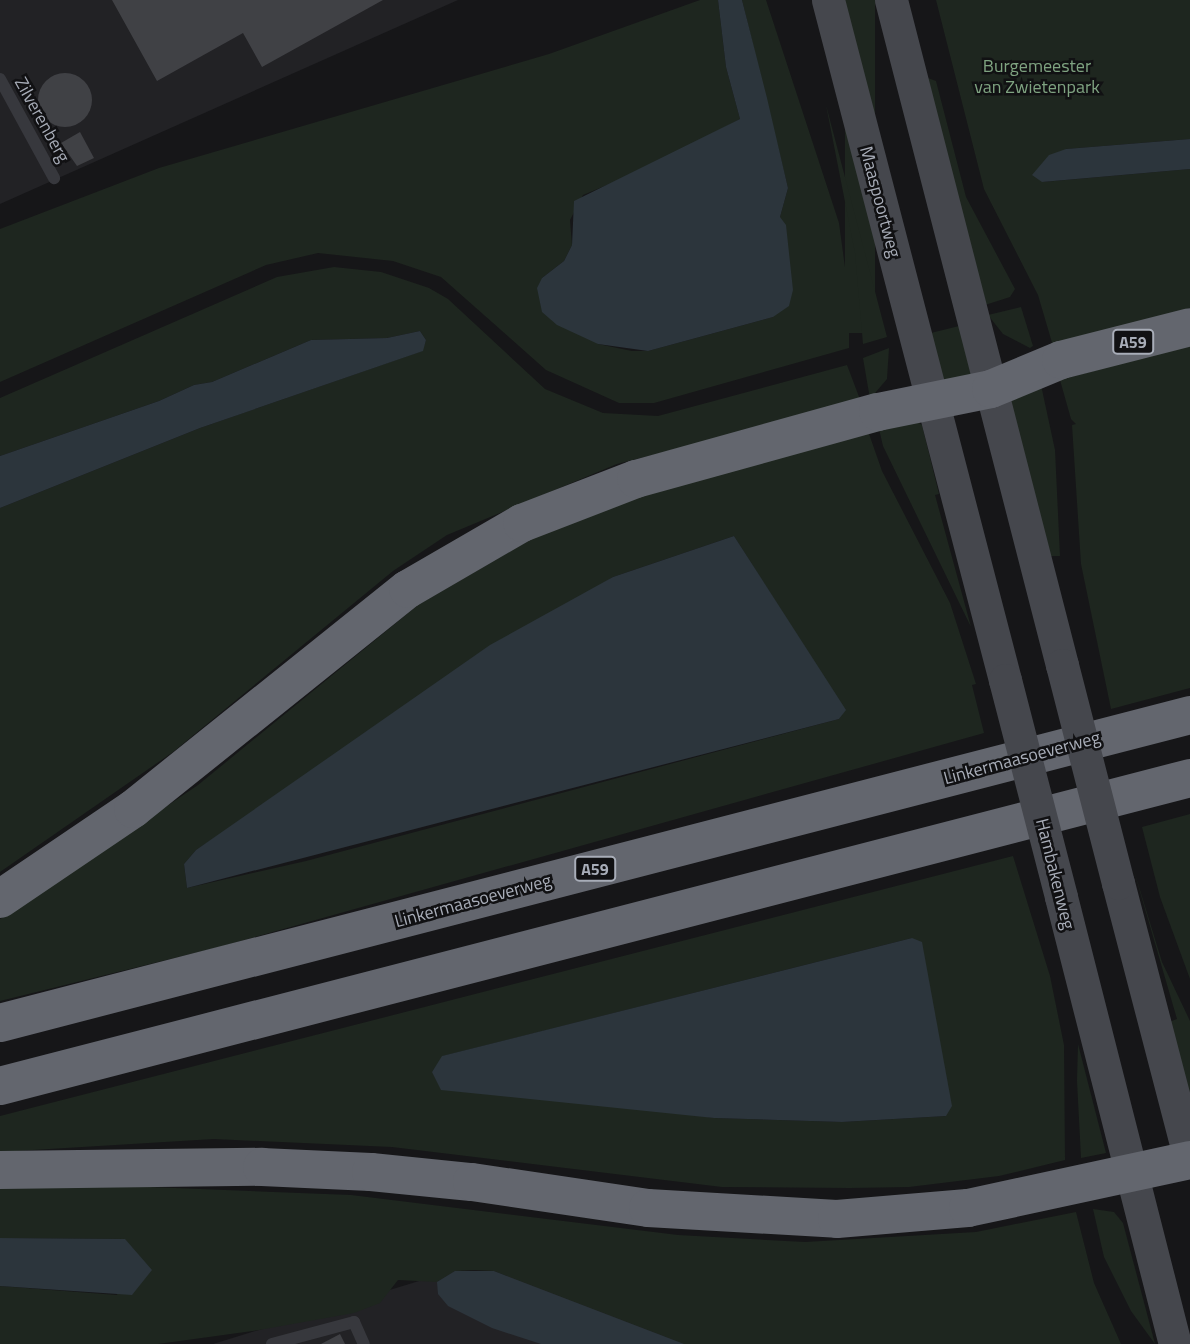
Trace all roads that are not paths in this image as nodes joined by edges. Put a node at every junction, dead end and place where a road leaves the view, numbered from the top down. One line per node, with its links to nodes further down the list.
1 (828, 0): 7 (main road, Maaspoortweg)
2 (891, 0): 6 (main road)
3 (0, 79): 4 (lane, Zilverenberg)
4 (54, 178)
5 (1190, 327): 6 (highway, A59)
6 (991, 389): 7 (highway); 13 (main road, bridge)
7 (933, 404): 10 (highway); 15 (main road, Hambakenweg, bridge)
8 (1190, 715): 11 (highway, Linkermaasoeverweg / A59)
9 (1190, 778): 12 (highway)
10 (0, 899)
11 (0, 1023)
12 (0, 1086)
13 (1190, 1160): 15 (highway)
14 (0, 1170): 15 (highway)
15 (1132, 1173): 18 (main road, Hambakenweg)
16 (272, 1344): 17 (lane)
17 (364, 1344)
18 (1175, 1344)

